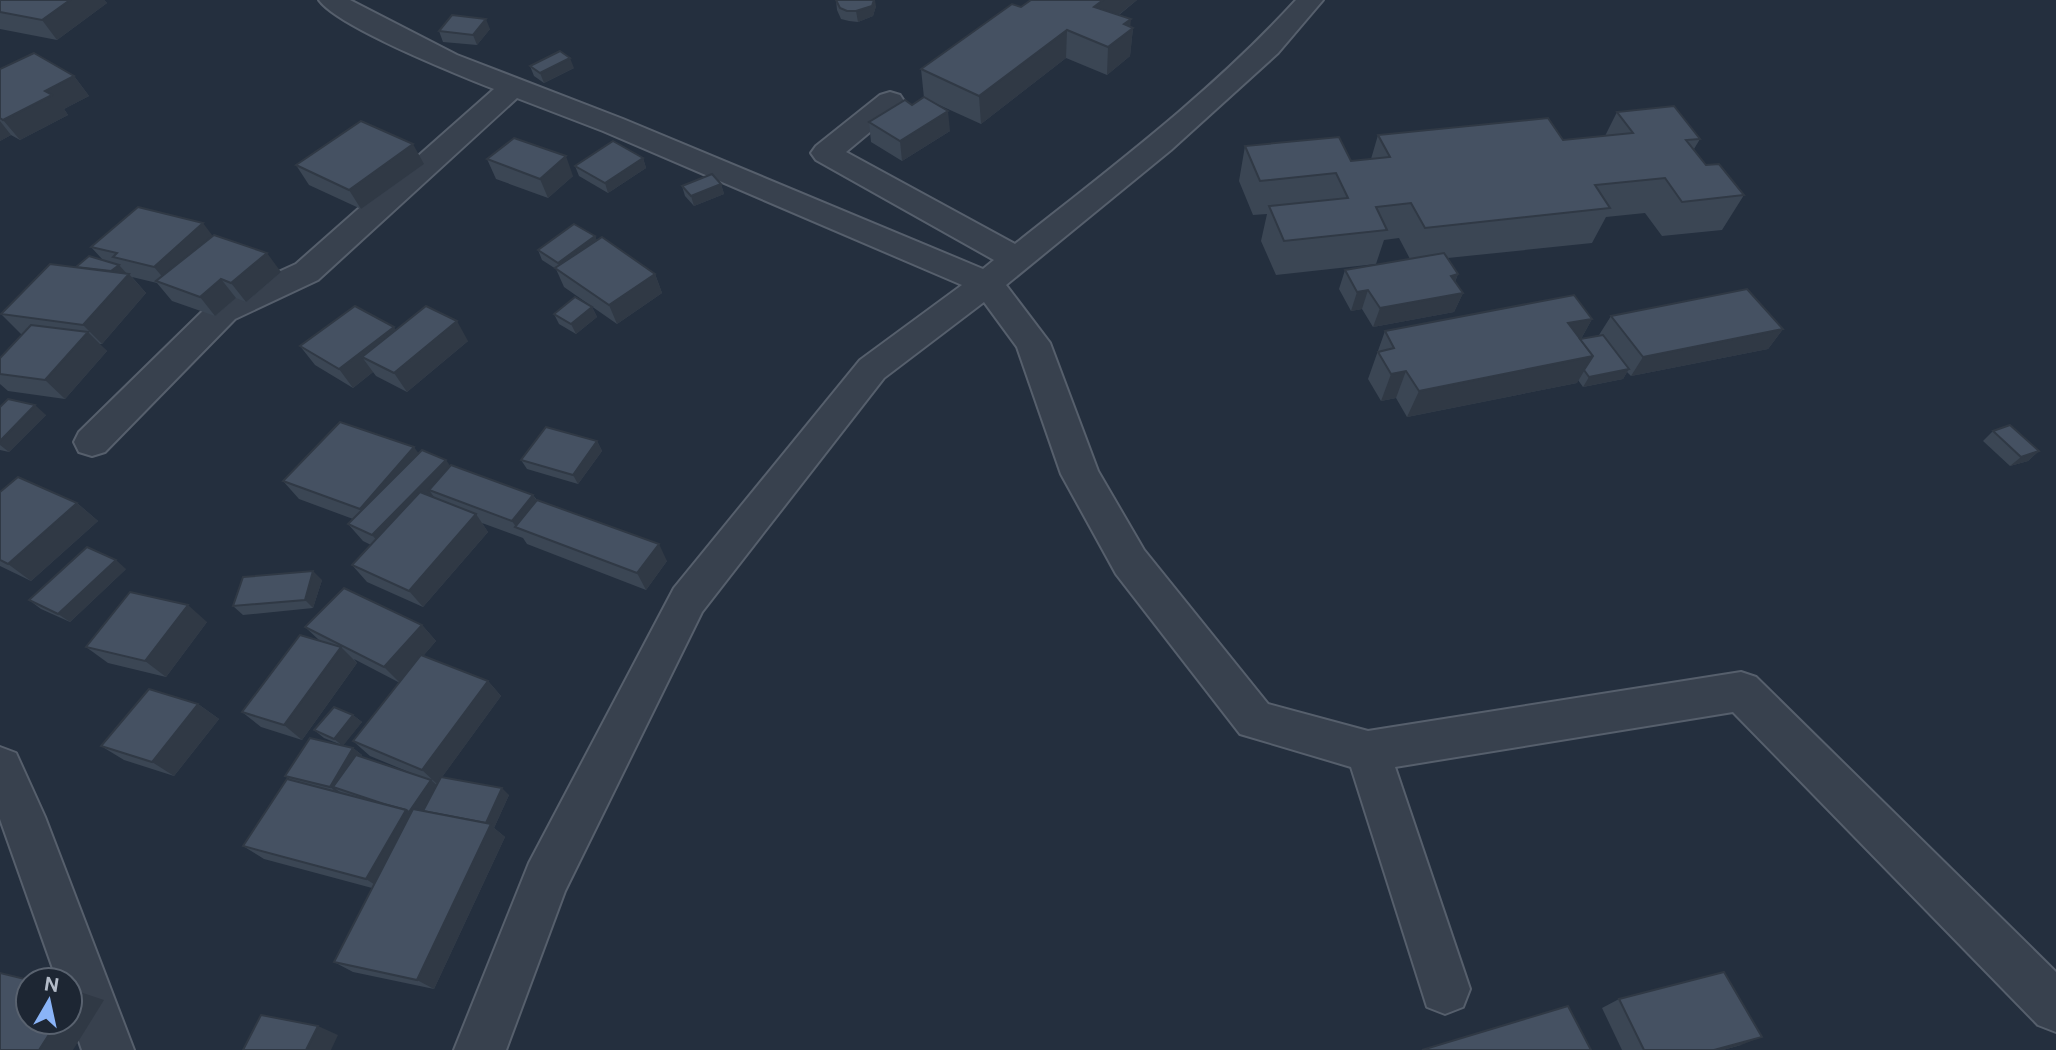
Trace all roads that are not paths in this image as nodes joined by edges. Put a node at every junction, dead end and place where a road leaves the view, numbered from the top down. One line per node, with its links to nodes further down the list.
1 (332, 0): 3 (street)
2 (1310, 0): 5 (street)
3 (514, 86): 6 (street); 7 (street)
4 (890, 101): 5 (street)
5 (1017, 259): 6 (street)
6 (987, 284): 8 (street); 13 (street)
7 (92, 442)
8 (1368, 751): 10 (street); 11 (street)
9 (0, 768): 12 (street)
10 (1445, 989)
11 (2056, 1007)
12 (108, 1050)
13 (480, 1050)

